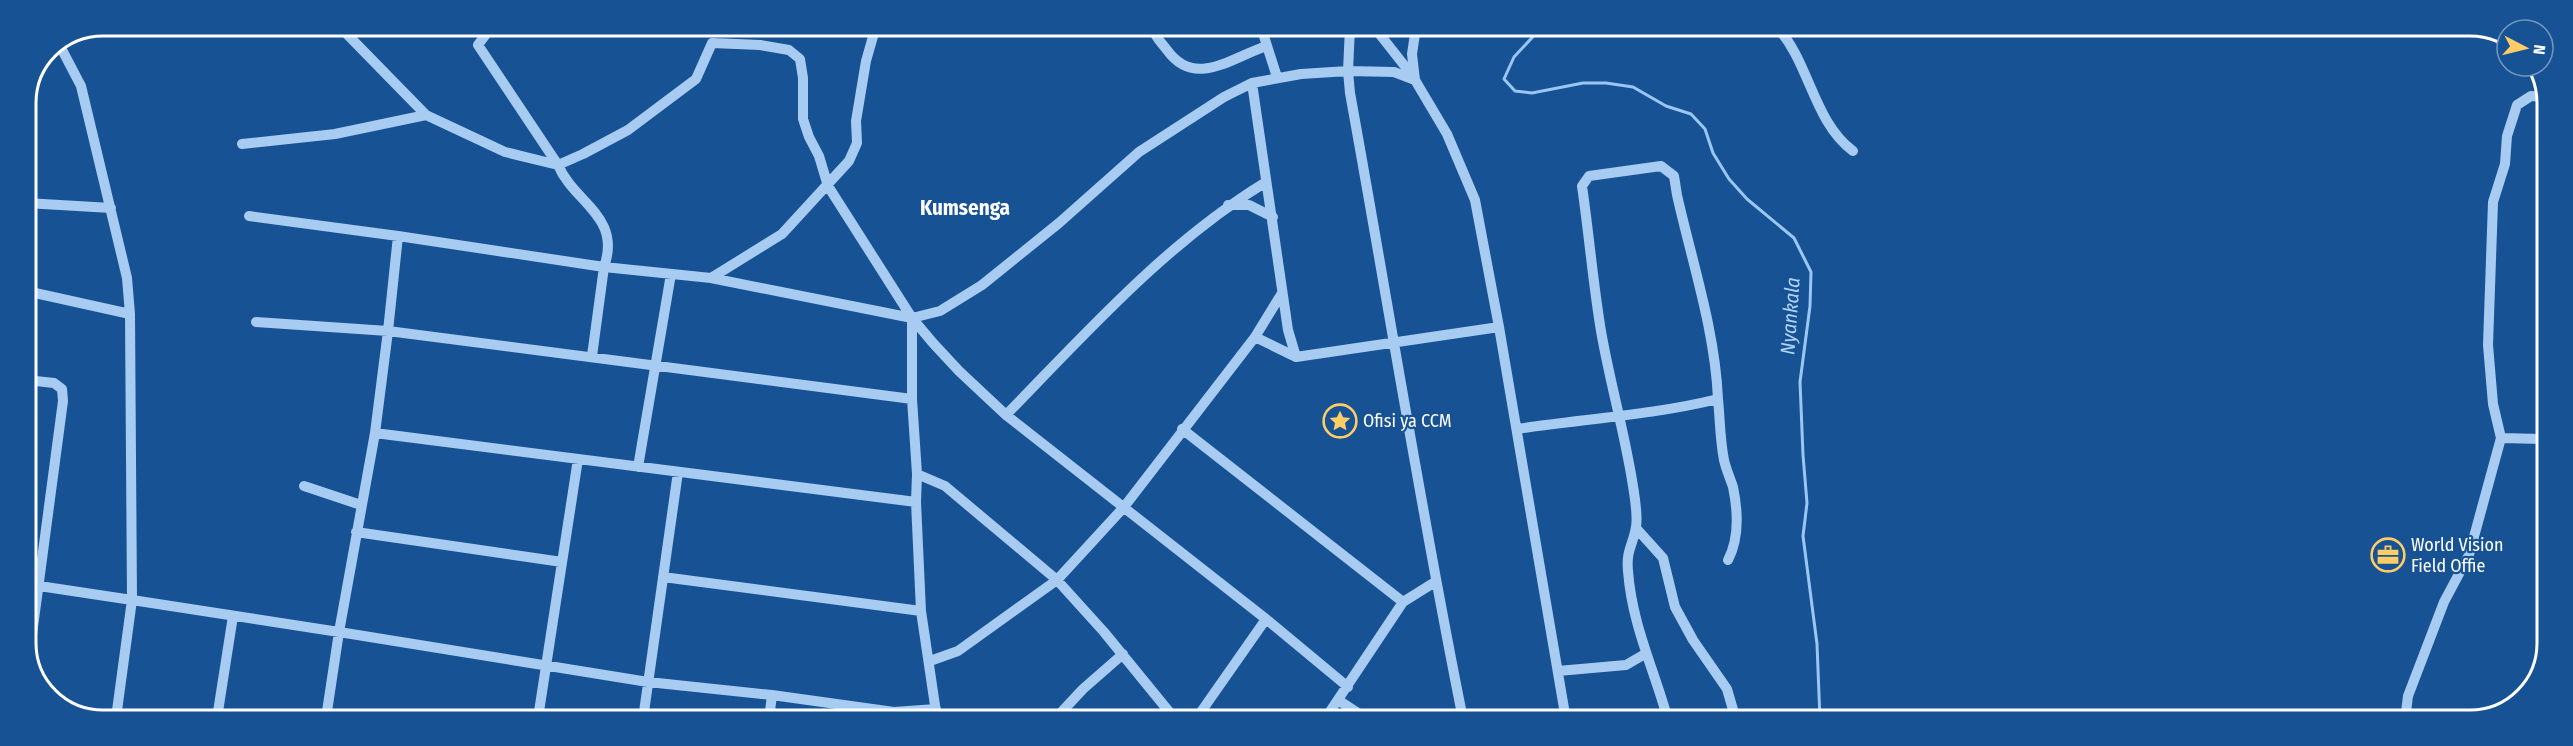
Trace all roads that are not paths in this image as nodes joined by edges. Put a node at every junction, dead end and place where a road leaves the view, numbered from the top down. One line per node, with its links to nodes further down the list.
1 (349, 36): 17 (street)
2 (485, 36): 20 (street)
3 (873, 36): 22 (street)
4 (1156, 36): 10 (street)
5 (1264, 36): 10 (street)
6 (1351, 36): 12 (street)
7 (1381, 36): 14 (street)
8 (1415, 36): 14 (street)
9 (1783, 36): 19 (street)
10 (1267, 46): 13 (street)
11 (62, 50): 25 (street)
12 (1348, 71): 13 (street); 14 (street); 40 (street)
13 (1277, 77): 15 (street)
14 (1415, 80): 37 (street)
15 (1252, 83): 21 (street); 35 (street)
16 (2537, 96): 52 (street)
17 (426, 116): 18 (street); 20 (street)
18 (242, 144)
19 (1853, 151)
20 (558, 165): 22 (street); 29 (street)
21 (1266, 182): 24 (street); 27 (street)
22 (828, 186): 31 (street); 35 (street)
23 (36, 204): 25 (street)
24 (1228, 205): 27 (street); 47 (street)
25 (111, 208): 34 (street)
26 (249, 216): 28 (street)
27 (1273, 217): 32 (street)
28 (398, 236): 29 (street); 38 (street)
29 (604, 267): 30 (street); 41 (street)
30 (671, 274): 31 (street); 43 (street)
31 (711, 278): 35 (street)
32 (1282, 292): 39 (street); 42 (street)
33 (36, 293): 34 (street)
34 (130, 314): 71 (street)
35 (912, 318): 45 (street); 47 (street)
36 (256, 322): 38 (street)
37 (1499, 327): 40 (street); 50 (street)
38 (388, 331): 41 (street); 51 (street)
39 (1255, 337): 42 (street); 49 (street)
40 (1396, 343): 42 (street); 69 (street)
41 (592, 356): 43 (street)
42 (1296, 357)
43 (655, 364): 45 (street); 55 (street)
44 (36, 381): 64 (street)
45 (912, 399): 57 (street)
46 (1718, 399): 48 (street); 48 (street); 65 (street)
47 (1006, 415): 61 (street)
48 (1618, 415): 50 (street); 62 (street)
49 (1182, 429): 61 (street); 72 (street)
50 (1517, 429): 81 (street)
51 (375, 433): 54 (street); 60 (street)
52 (2500, 438): 53 (street); 103 (street)
53 (2537, 439)
54 (578, 459): 55 (street); 66 (street)
55 (638, 467): 56 (street)
56 (678, 472): 59 (street); 67 (street)
57 (918, 474): 59 (street); 68 (street)
58 (304, 486): 60 (street)
59 (916, 502): 73 (street)
60 (361, 505): 63 (street)
61 (1124, 507): 68 (street); 75 (street)
62 (1636, 528): 78 (street); 102 (street)
63 (356, 532): 66 (street); 76 (street)
64 (36, 555)
65 (1728, 560)
66 (562, 562): 80 (street)
67 (663, 577): 73 (street); 82 (street)
68 (1057, 580): 77 (street); 79 (street)
69 (1435, 582): 72 (street); 99 (street)
70 (36, 585): 71 (street)
71 (132, 600): 74 (street); 86 (street)
72 (1403, 602): 83 (street)
73 (921, 610): 79 (street)
74 (233, 616): 76 (street); 87 (street)
75 (1266, 619): 83 (street); 96 (street)
76 (339, 632): 80 (street); 88 (street)
77 (1123, 654): 94 (street); 95 (street)
78 (1645, 654): 81 (street); 101 (street)
79 (930, 660): 93 (street)
80 (546, 664): 82 (street); 89 (street)
81 (1558, 671): 100 (street)
82 (648, 682): 84 (street); 90 (street)
83 (1348, 687): 85 (street)
84 (772, 695): 91 (street); 92 (street)
85 (1338, 700): 97 (street); 98 (street)
86 (117, 710)
87 (218, 710)
88 (327, 710)
89 (539, 710)
90 (644, 710)
91 (770, 710)
92 (853, 710)
93 (936, 710)
94 (1063, 710)
95 (1168, 710)
96 (1202, 710)
97 (1331, 710)
98 (1353, 710)
99 (1461, 710)
100 (1564, 710)
101 (1665, 710)
102 (1733, 710)
103 (2406, 710)

